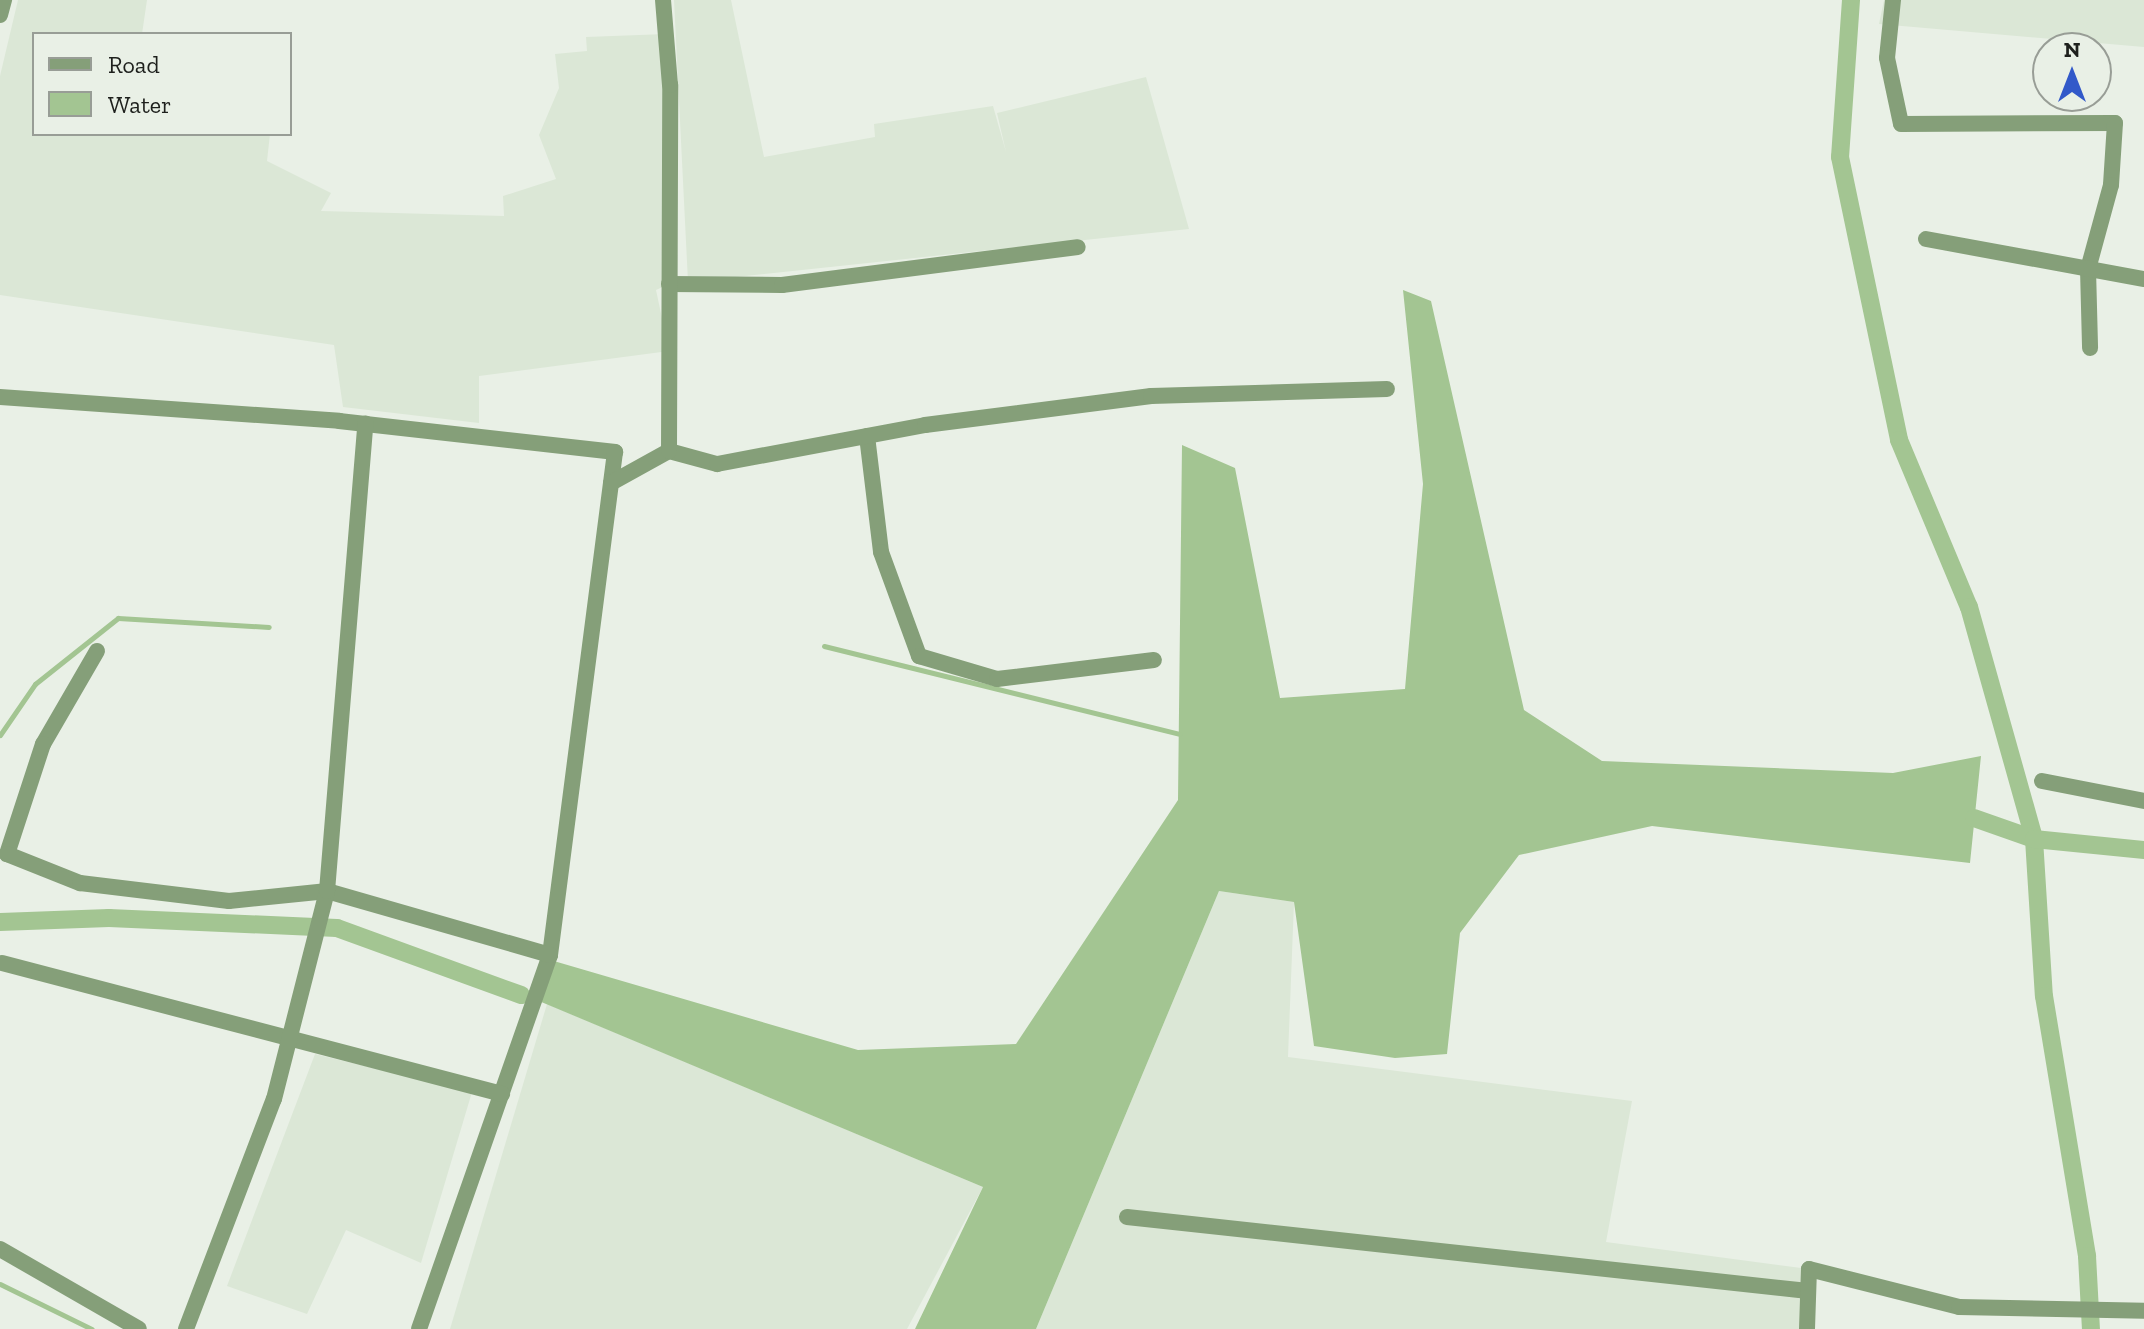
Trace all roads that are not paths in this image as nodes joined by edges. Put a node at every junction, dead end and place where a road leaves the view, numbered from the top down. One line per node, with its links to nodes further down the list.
1 (4, 0): 4 (street)
2 (663, 0): 9 (street)
3 (1893, 0): 7 (street)
4 (0, 15)
5 (1926, 239): 7 (street)
6 (1078, 247): 9 (street)
7 (2088, 269): 8 (street); 10 (street)
8 (2144, 279)
9 (669, 284): 15 (street)
10 (2090, 348)
11 (1387, 389): 14 (street)
12 (0, 397): 13 (street)
13 (365, 424): 16 (street); 21 (street)
14 (867, 436): 15 (street); 18 (street)
15 (669, 451): 16 (street)
16 (611, 483): 22 (street)
17 (97, 651): 21 (street)
18 (1154, 660)
19 (2042, 781): 20 (street)
20 (2144, 801)
21 (327, 891): 22 (street); 24 (street)
22 (550, 955): 25 (street)
23 (2, 963): 24 (street)
24 (290, 1044): 25 (street); 31 (street)
25 (502, 1094): 32 (street)
26 (1127, 1217): 28 (street)
27 (0, 1249): 30 (street)
28 (1808, 1291): 29 (street); 33 (street)
29 (2136, 1311)
30 (139, 1329)
31 (186, 1329)
32 (419, 1329)
33 (1807, 1329)

